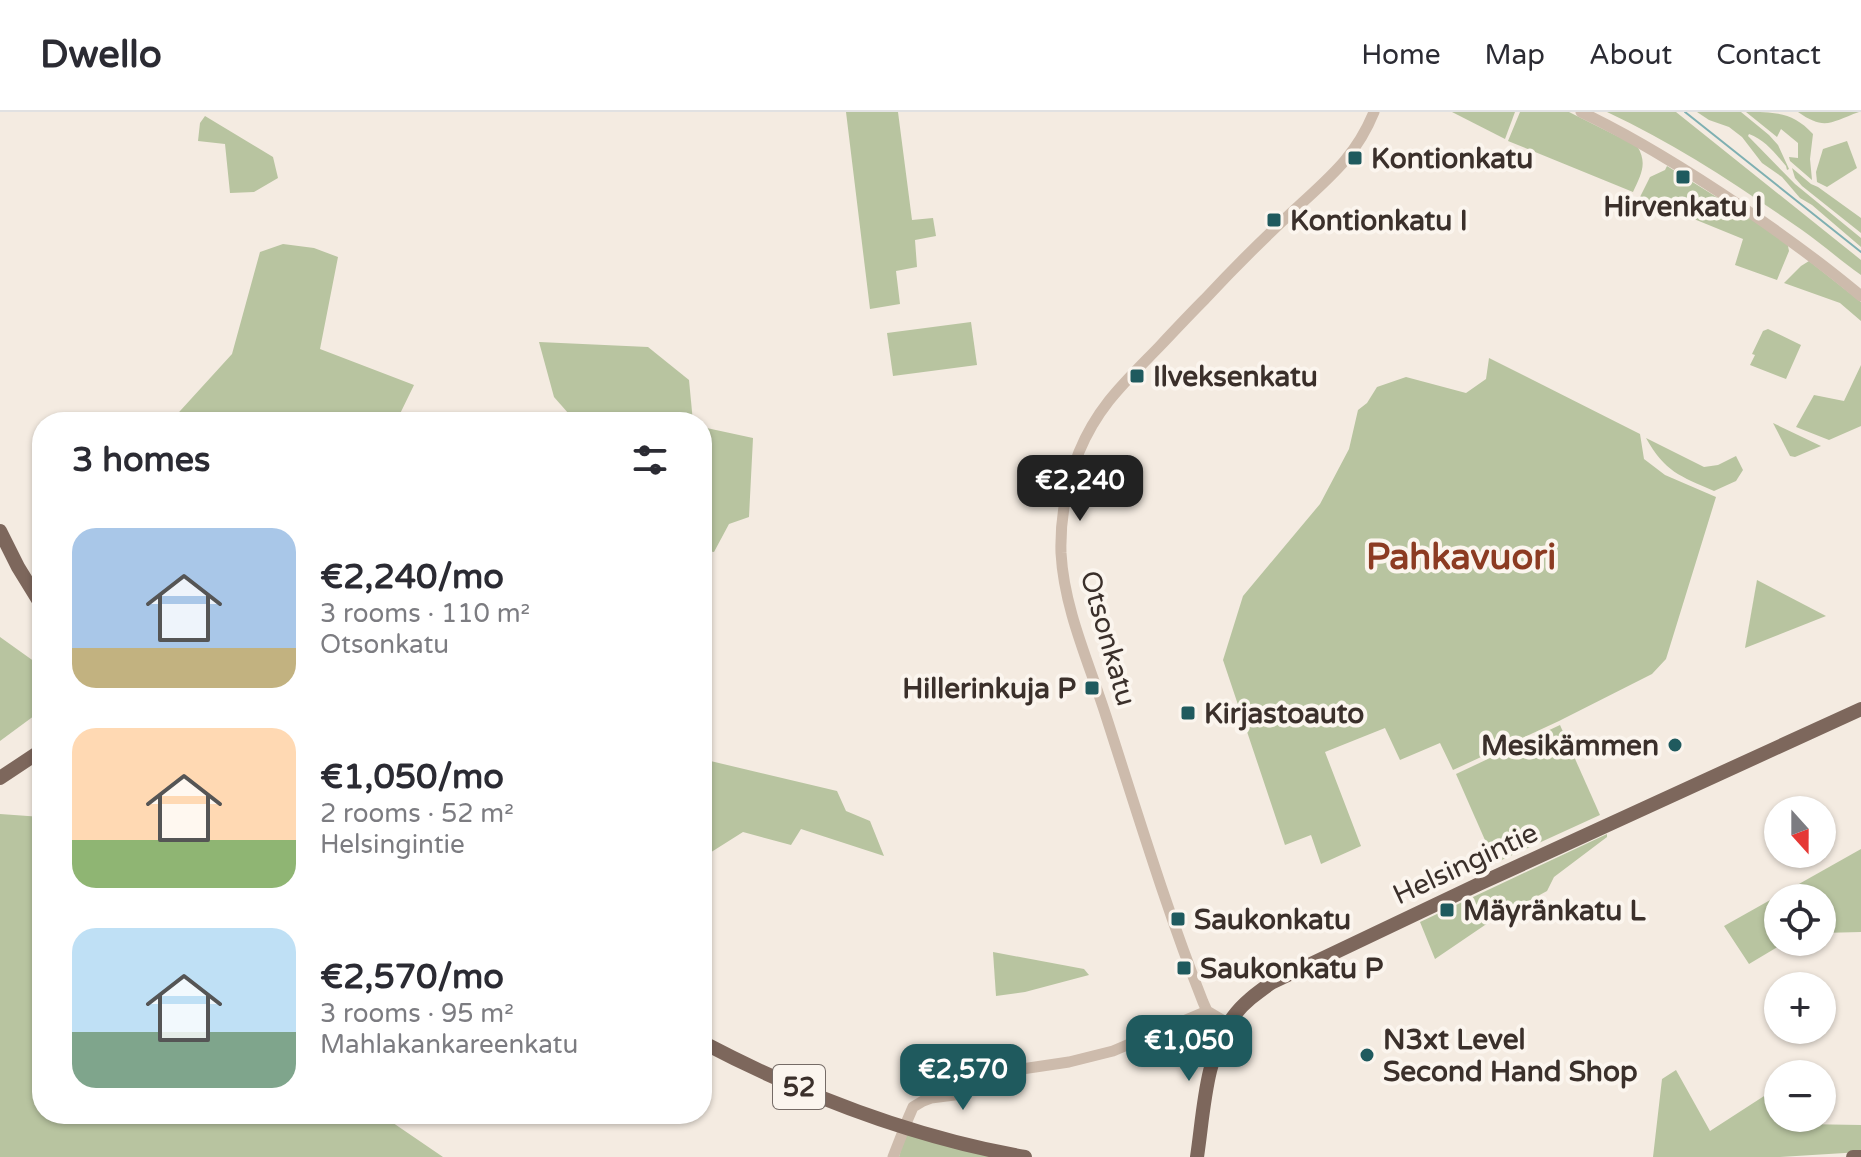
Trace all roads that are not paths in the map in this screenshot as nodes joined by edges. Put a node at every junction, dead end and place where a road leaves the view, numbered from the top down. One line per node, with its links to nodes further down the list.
1 (1374, 112): 9 (street, Otsonkatu)
2 (1581, 112): 3 (street)
3 (1861, 296)
4 (0, 531): 5 (main road)
5 (32, 590)
6 (1861, 709): 10 (main road, Helsingintie)
7 (32, 757): 8 (main road)
8 (0, 778)
9 (1207, 1011): 10 (street); 12 (street)
10 (1229, 1024): 16 (main road, Helsingintie)
11 (712, 1047): 15 (main road, 52)
12 (907, 1121)
13 (902, 1134): 14 (street)
14 (893, 1157)
15 (1025, 1157)
16 (1197, 1157)
17 (1853, 1157): 18 (main road)
18 (1861, 1157)

